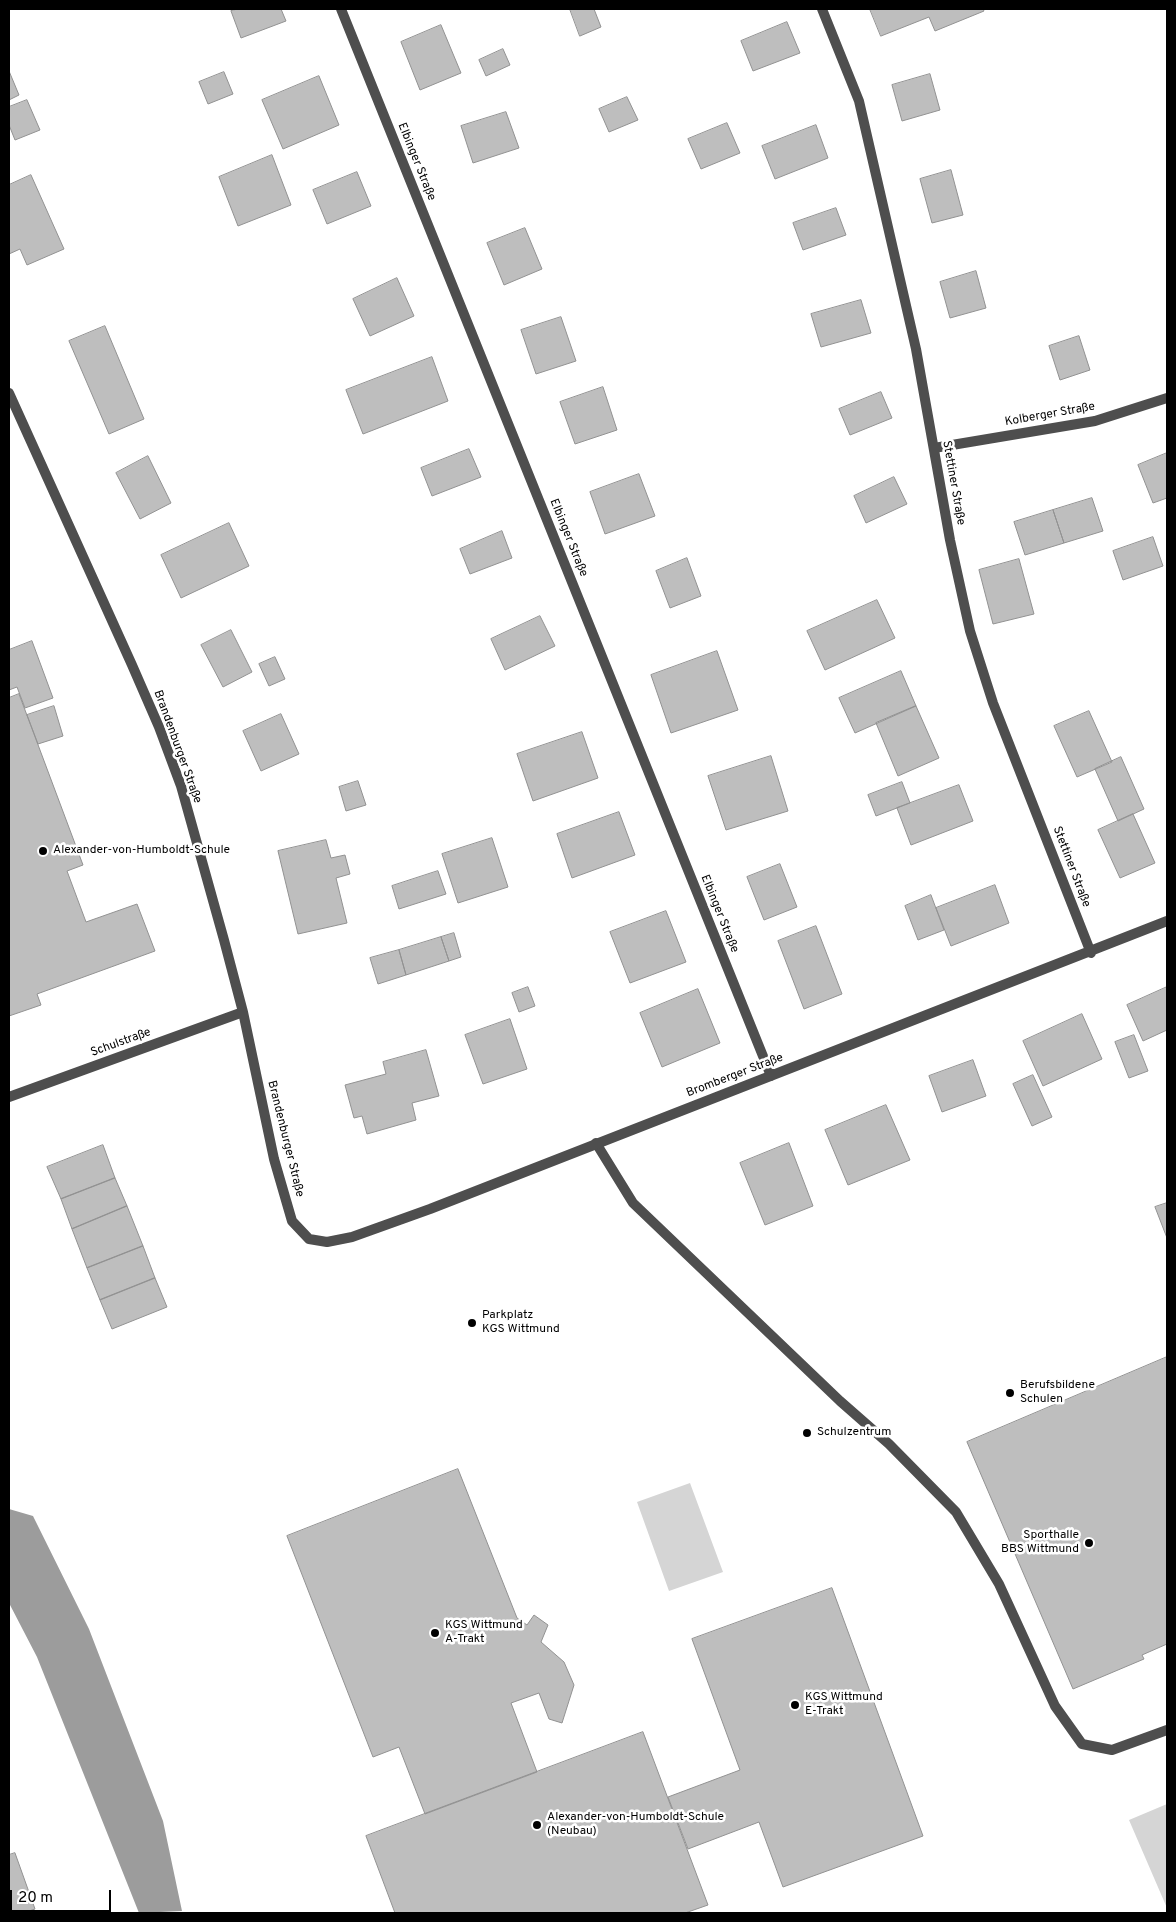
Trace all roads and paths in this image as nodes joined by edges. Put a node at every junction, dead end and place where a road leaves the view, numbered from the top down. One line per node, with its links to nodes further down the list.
1 (341, 9): 9 (street, Elbinger Straße)
2 (822, 9): 5 (street, Stettiner Straße)
3 (9, 393): 8 (street, Brandenburger Straße)
4 (1167, 398): 5 (street, Kolberger Straße)
5 (934, 448): 7 (street, Stettiner Straße)
6 (1167, 921): 7 (street, Bromberger Straße)
7 (1091, 953): 9 (street, Bromberger Straße)
8 (242, 1012): 10 (street, Schulstraße); 12 (street, Brandenburger Straße)
9 (771, 1076): 11 (street, Bromberger Straße)
10 (9, 1097)
11 (596, 1143): 12 (street, Bromberger Straße); 13 (street)
12 (309, 1239)
13 (1167, 1730)

